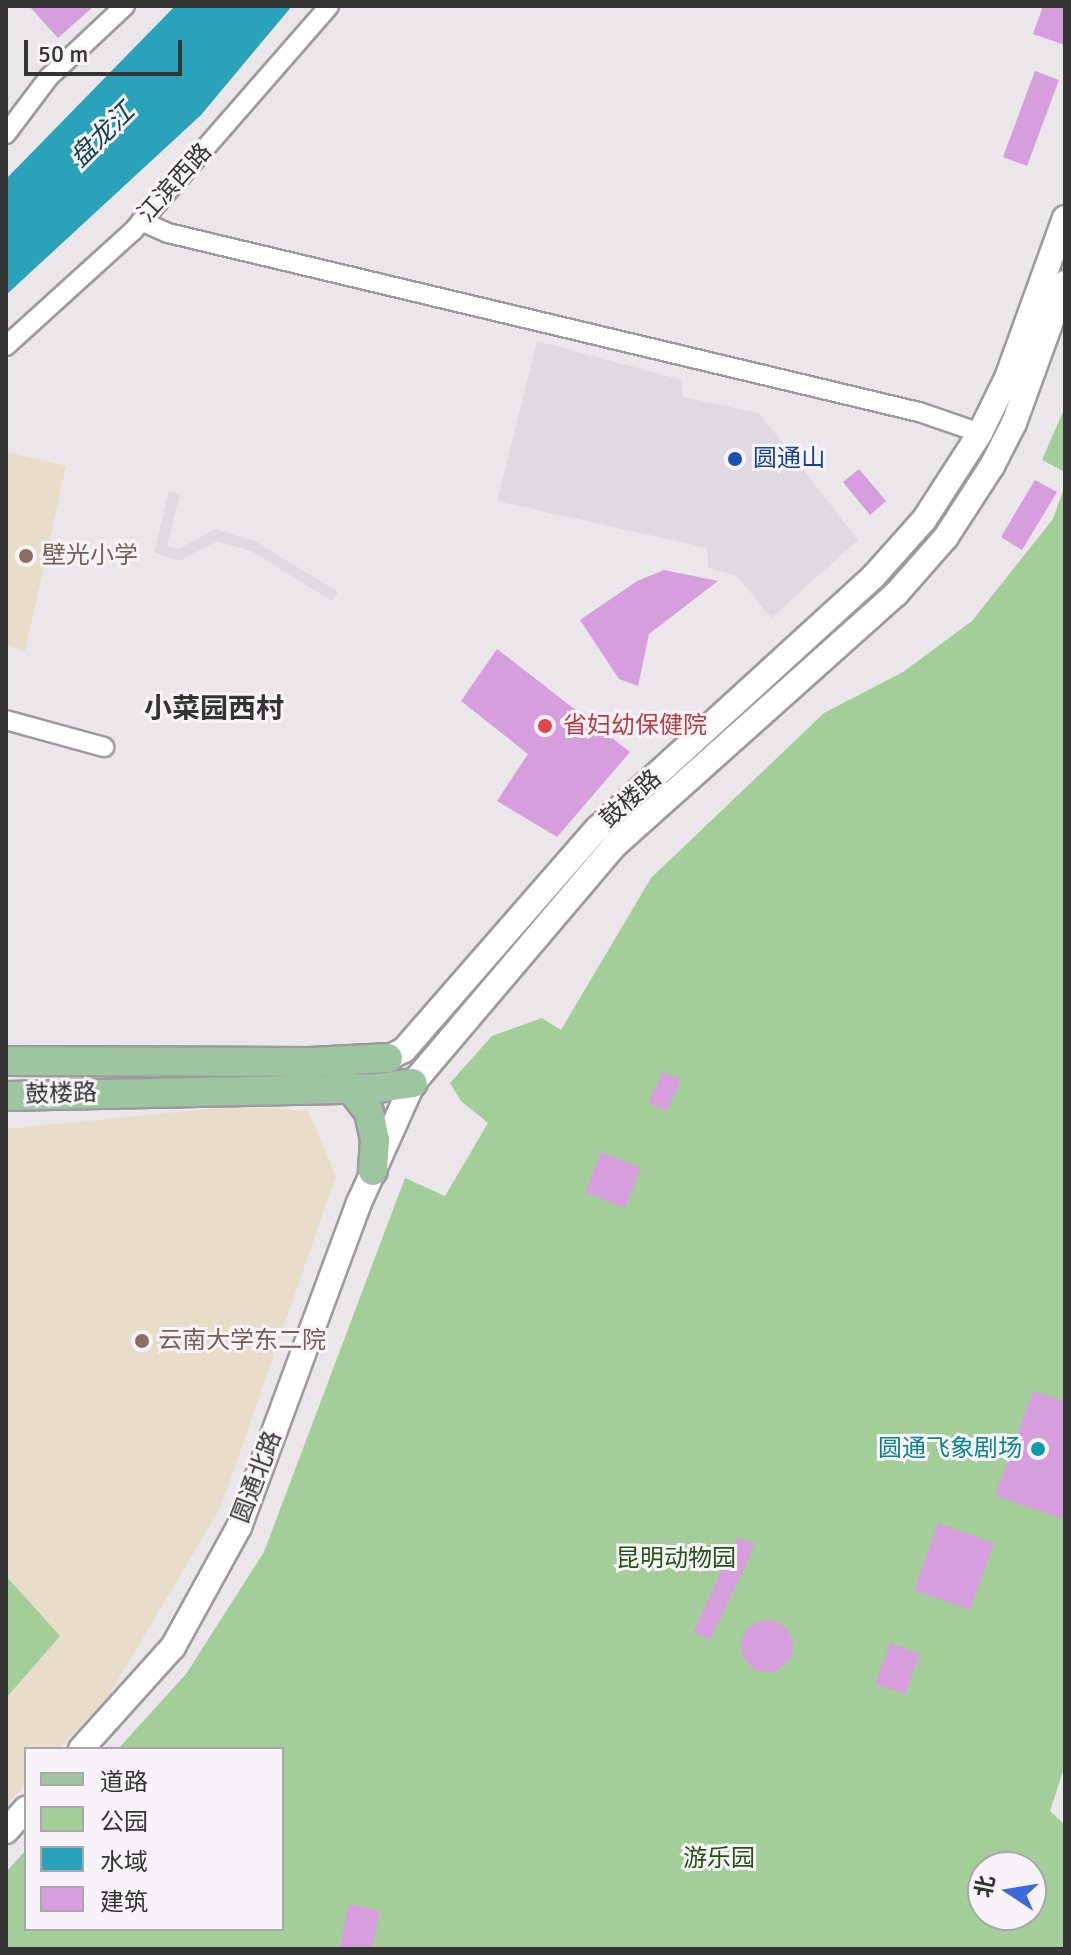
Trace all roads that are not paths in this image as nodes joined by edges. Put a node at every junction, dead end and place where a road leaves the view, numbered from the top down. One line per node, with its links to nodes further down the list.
1 (125, 6): 3 (street)
2 (329, 6): 4 (street, 江滨西路)
3 (6, 134)
4 (141, 221): 7 (street, 江滨西路); 8 (street)
5 (1064, 230): 8 (main road, 鼓楼路)
6 (1065, 283): 14 (main road, 鼓楼路)
7 (6, 346)
8 (980, 433): 11 (main road, 鼓楼路)
9 (6, 720): 10 (street)
10 (104, 747)
11 (396, 1054): 13 (main road, 鼓楼路); 14 (main road, 圆通北路)
12 (6, 1061): 13 (main road, 鼓楼路)
13 (310, 1062): 15 (main road)
14 (400, 1085): 15 (main road, 鼓楼路); 17 (main road, 圆通北路)
15 (353, 1088): 16 (main road, 鼓楼路); 17 (main road)
16 (6, 1096)
17 (373, 1171): 18 (main road, 圆通北路)
18 (83, 1747)
19 (24, 1811): 20 (main road)
20 (6, 1831)

